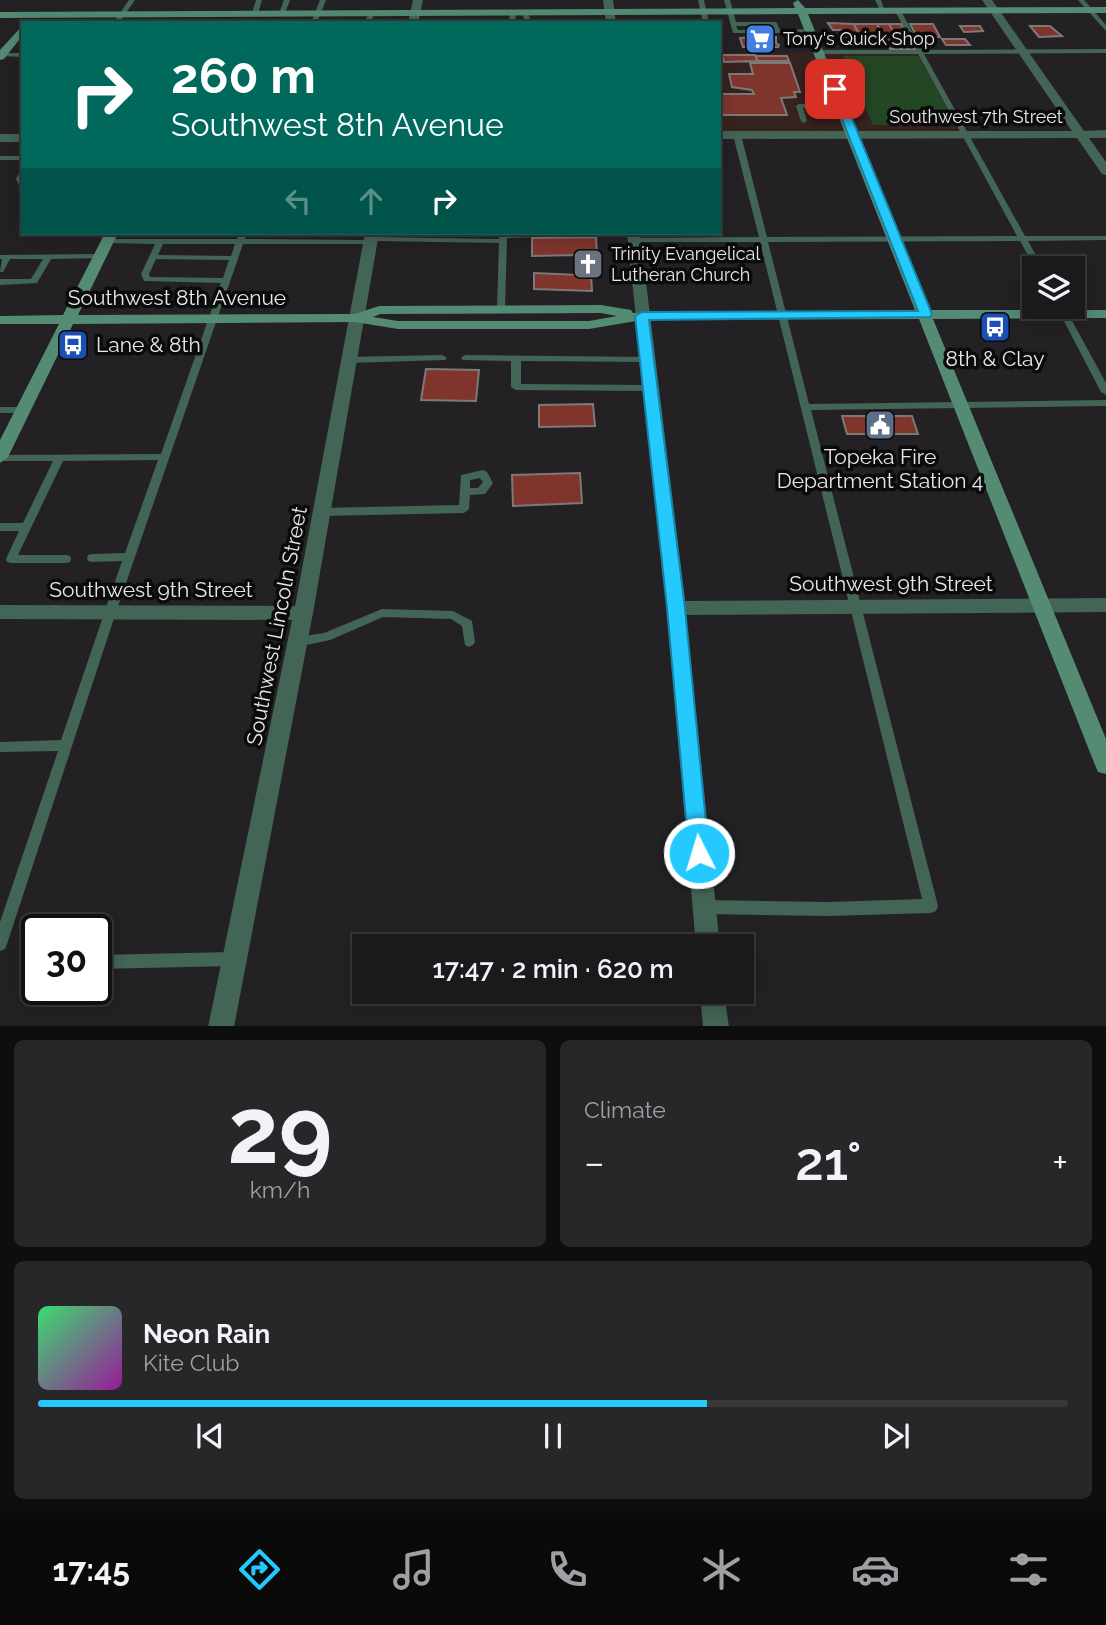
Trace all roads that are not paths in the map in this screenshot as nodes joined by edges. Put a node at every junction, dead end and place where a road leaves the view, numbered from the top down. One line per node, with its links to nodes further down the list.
1 (132, 0): 27 (lane)
2 (259, 0): 22 (lane)
3 (288, 0): 23 (lane)
4 (323, 0): 29 (lane)
5 (418, 0): 31 (street)
6 (608, 0): 25 (street)
7 (701, 0): 26 (lane)
8 (727, 0): 21 (lane)
9 (797, 0): 17 (street)
10 (878, 0): 18 (lane)
11 (987, 0): 20 (street)
12 (1081, 0): 15 (lane)
13 (224, 3): 28 (street)
14 (41, 4): 34 (street)
15 (1090, 10): 16 (street); 20 (street); 35 (lane)
16 (1106, 10)
17 (802, 11): 18 (street); 21 (street); 37 (street)
18 (884, 11): 19 (street)
19 (898, 11): 20 (street); 41 (lane)
20 (994, 11): 38 (street)
21 (730, 12): 26 (street); 37 (lane)
22 (255, 13): 23 (street); 28 (street)
23 (282, 13): 29 (street)
24 (0, 15): 34 (street)
25 (610, 17): 26 (street); 33 (street)
26 (705, 17)
27 (119, 18): 28 (street); 34 (street)
28 (216, 18)
29 (316, 18): 30 (street)
30 (370, 18): 31 (street)
31 (414, 18): 32 (street)
32 (513, 18): 33 (street)
33 (527, 18)
34 (32, 19)
35 (1106, 29)
36 (21, 30): 42 (street)
37 (811, 31): 40 (street)
38 (1023, 51): 39 (lane); 41 (lane); 47 (street)
39 (1106, 51)
40 (820, 52): 41 (lane); 44 (street)
41 (920, 52): 46 (lane)
42 (2, 54): 43 (lane)
43 (21, 55)
44 (842, 106): 45 (lane); 51 (street)
45 (804, 121)
46 (968, 134): 47 (street, Southwest 7th Street); 51 (street, Southwest 7th Street); 63 (lane)
47 (1079, 134): 48 (street, Southwest 7th Street); 56 (street)
48 (1106, 134)
49 (721, 135): 50 (street, Southwest 7th Street)
50 (737, 135): 51 (street, Southwest 7th Street); 65 (lane)
51 (854, 135): 66 (street)
52 (0, 138): 53 (street)
53 (21, 138)
54 (0, 158): 55 (lane)
55 (21, 158)
56 (1106, 172)
57 (539, 235): 58 (lane)
58 (503, 236): 62 (lane); 77 (lane)
59 (633, 236): 65 (lane); 83 (street)
60 (108, 237): 67 (lane); 68 (street)
61 (242, 237): 62 (lane); 67 (lane); 73 (lane)
62 (371, 238): 84 (street, Southwest Lincoln Street)
63 (1023, 238): 64 (lane); 66 (lane); 69 (lane)
64 (1106, 238)
65 (764, 239): 66 (lane); 82 (lane)
66 (895, 239): 80 (street)
67 (160, 242): 72 (lane)
68 (99, 256): 71 (lane); 88 (street)
69 (1033, 256)
70 (3, 257): 71 (lane); 74 (lane)
71 (48, 257): 76 (lane)
72 (153, 257): 73 (lane); 75 (lane)
73 (234, 258): 75 (lane)
74 (0, 270)
75 (226, 281): 85 (lane)
76 (0, 282)
77 (501, 309): 83 (street, Southwest 8th Avenue); 84 (street, Southwest 8th Avenue)
78 (1022, 311): 80 (street, Southwest 8th Avenue)
79 (1085, 312): 81 (street, Southwest 8th Avenue)
80 (926, 314): 82 (street, Southwest 8th Avenue); 97 (street)
81 (1106, 314)
82 (783, 315): 83 (street, Southwest 8th Avenue); 98 (lane)
83 (642, 316): 84 (street, Southwest 8th Avenue); 93 (street)
84 (355, 318): 85 (street, Southwest 8th Avenue); 91 (street, Southwest Lincoln Street)
85 (212, 319): 88 (street, Southwest 8th Avenue); 103 (lane)
86 (1067, 319): 95 (lane)
87 (0, 320): 88 (street, Southwest 8th Avenue)
88 (67, 320): 100 (street)
89 (442, 358): 91 (lane)
90 (466, 359): 92 (lane)
91 (348, 360): 105 (street, Southwest Lincoln Street)
92 (516, 360): 93 (lane); 94 (lane)
93 (647, 360): 94 (street)
94 (650, 388): 114 (street)
95 (1106, 392)
96 (1106, 403): 97 (lane)
97 (962, 405): 98 (lane); 113 (street)
98 (806, 407): 112 (lane)
99 (0, 410): 100 (lane)
100 (23, 410): 101 (street)
101 (0, 457): 102 (lane)
102 (60, 457): 103 (lane); 107 (lane)
103 (164, 457): 108 (lane)
104 (464, 492): 105 (lane)
105 (322, 512): 117 (street, Southwest Lincoln Street)
106 (0, 527): 107 (lane)
107 (27, 527): 110 (lane)
108 (129, 556): 109 (lane); 116 (lane)
109 (92, 558)
110 (66, 559)
111 (1106, 605): 113 (street, Southwest 9th Street)
112 (857, 606): 113 (street, Southwest 9th Street); 114 (street, Southwest 9th Street); 123 (lane)
113 (1042, 606): 122 (street)
114 (676, 608): 123 (street)
115 (0, 612): 116 (street, Southwest 9th Street)
116 (110, 612): 117 (street, Southwest 9th Street); 120 (lane)
117 (303, 613): 118 (street, Southwest Lincoln Street)
118 (297, 642): 119 (lane); 126 (street, Southwest Lincoln Street)
119 (469, 642)
120 (66, 745): 121 (lane); 125 (lane)
121 (0, 747)
122 (1106, 765)
123 (704, 907): 124 (street)
124 (707, 934)
125 (1, 936)
126 (234, 959): 127 (lane); 129 (street, Southwest Lincoln Street)
127 (112, 961)
128 (713, 1004): 130 (street)
129 (221, 1026)
130 (716, 1026)

